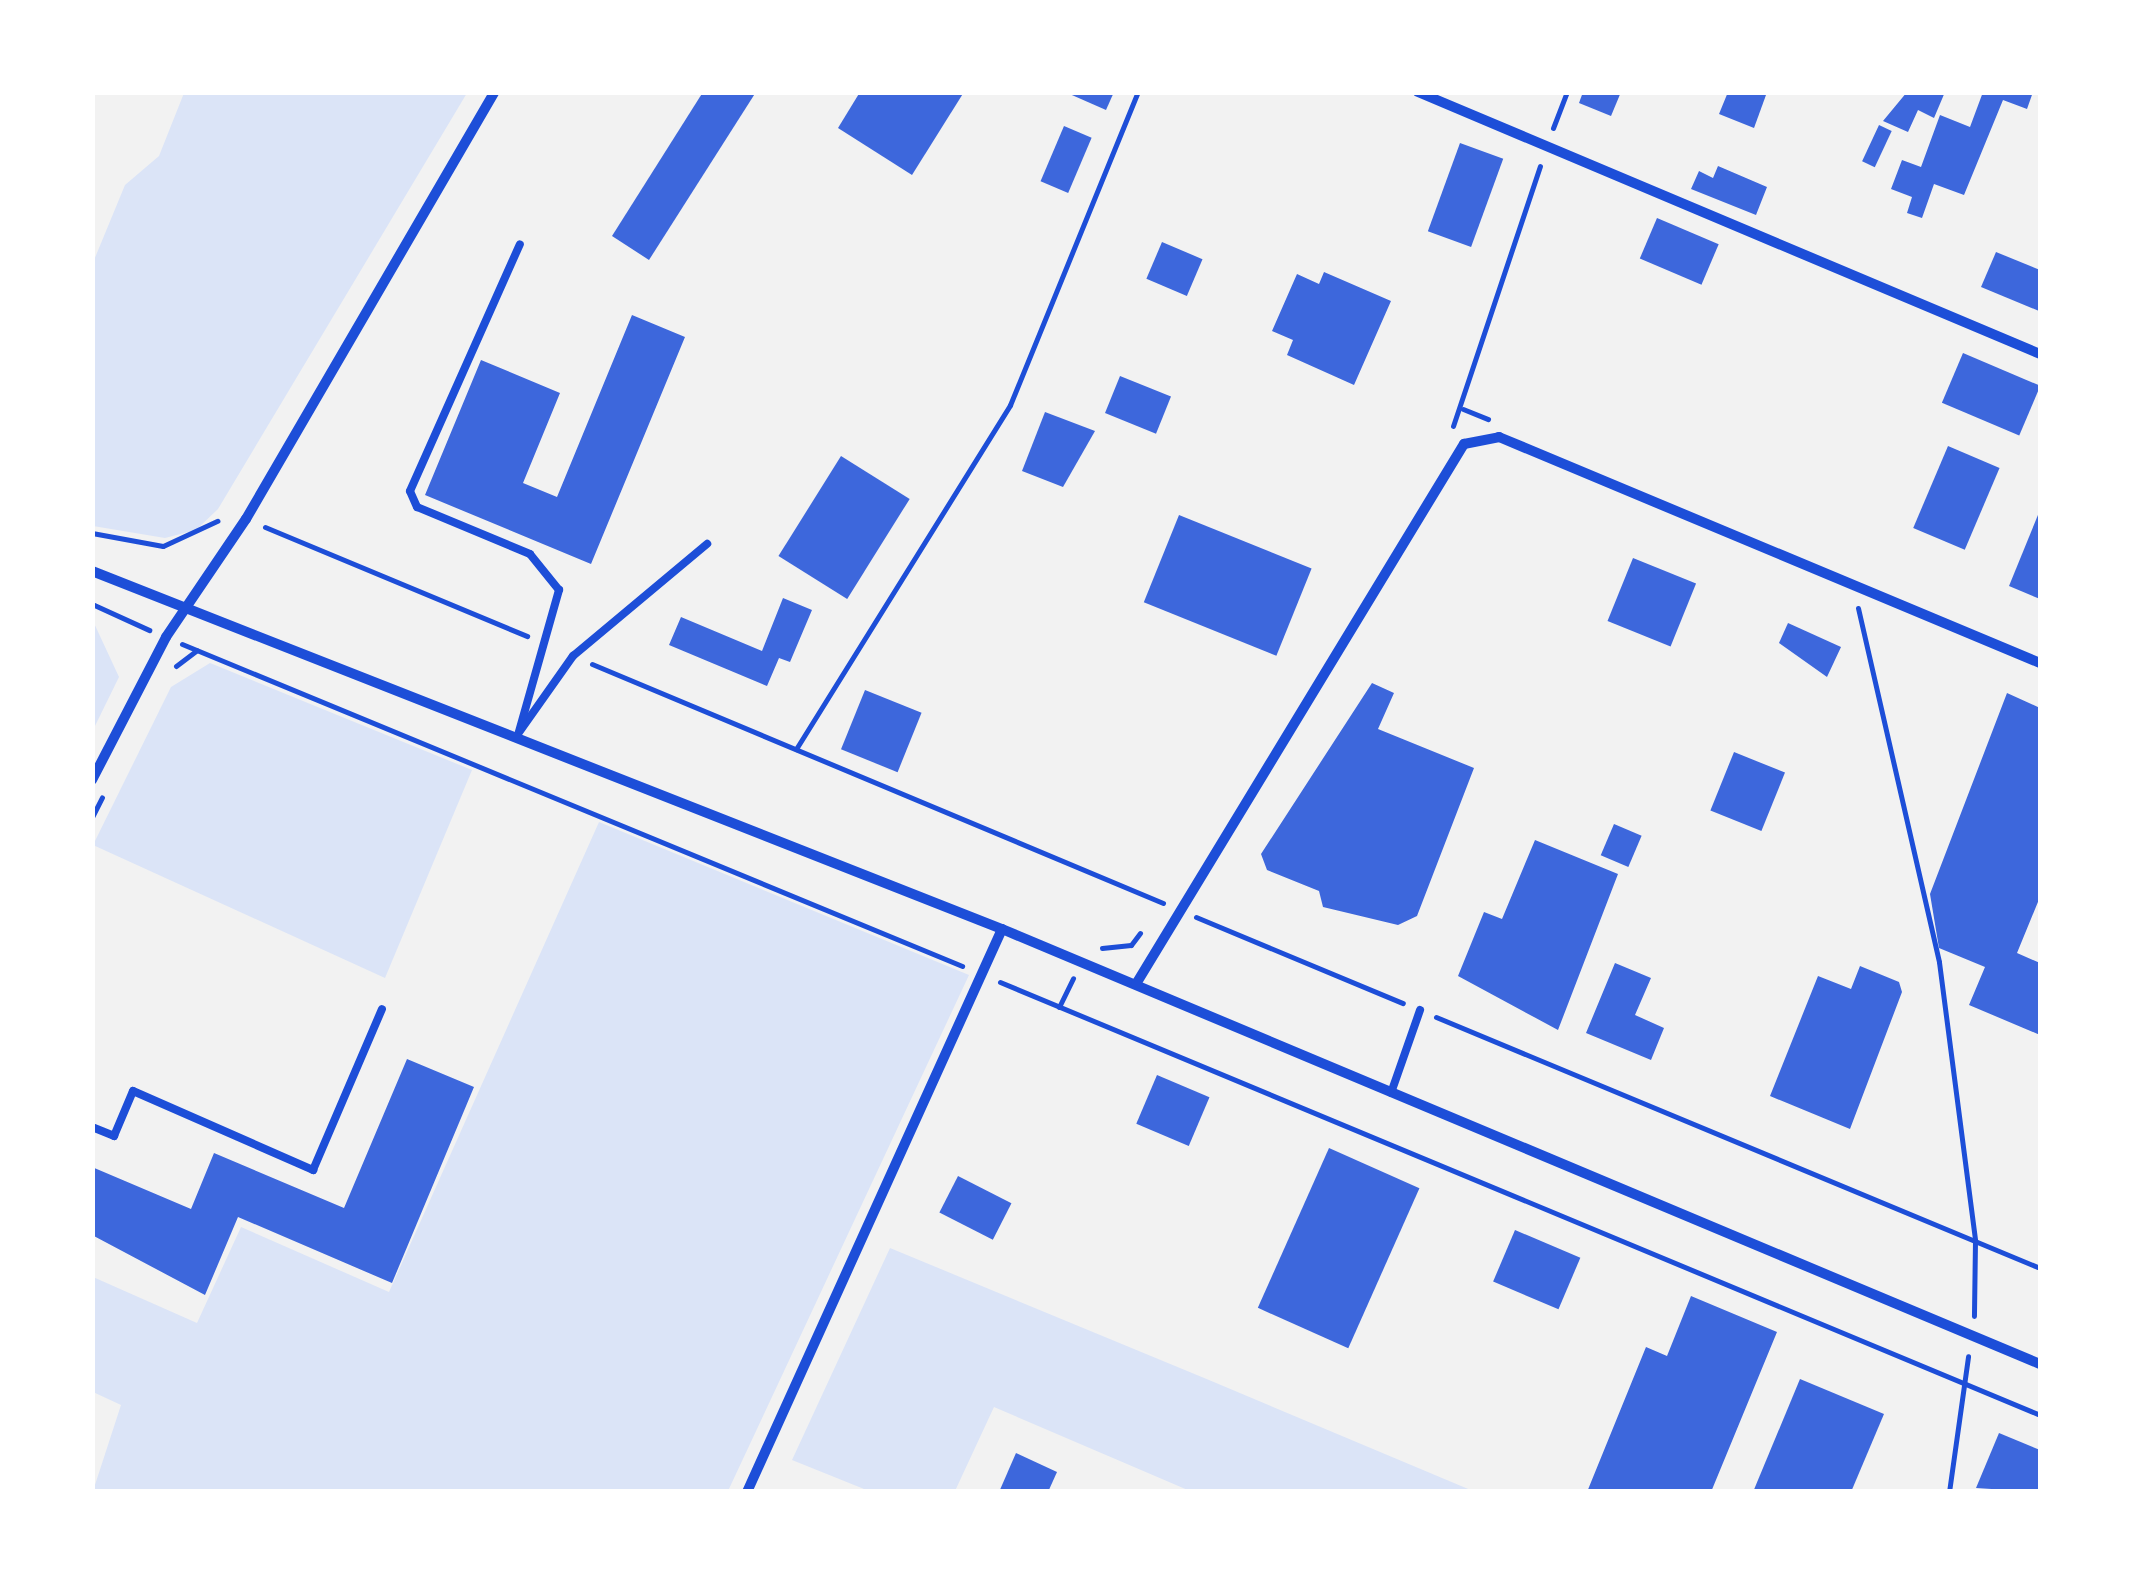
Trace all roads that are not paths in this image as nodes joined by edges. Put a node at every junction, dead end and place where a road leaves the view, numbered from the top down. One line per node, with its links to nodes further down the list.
1 (495, 92): 7 (street)
2 (1418, 92): 4 (street)
3 (520, 244): 9 (lane)
4 (2040, 354)
5 (708, 544): 9 (lane)
6 (92, 571): 7 (street)
7 (194, 605): 9 (street); 10 (street)
8 (2040, 663): 12 (street)
9 (518, 735): 11 (street)
10 (92, 780)
11 (1002, 929): 12 (street); 18 (street)
12 (1136, 984): 15 (street)
13 (382, 1010): 16 (lane)
14 (1420, 1010): 15 (lane)
15 (1391, 1093): 17 (street)
16 (92, 1127)
17 (2040, 1364)
18 (747, 1492)

